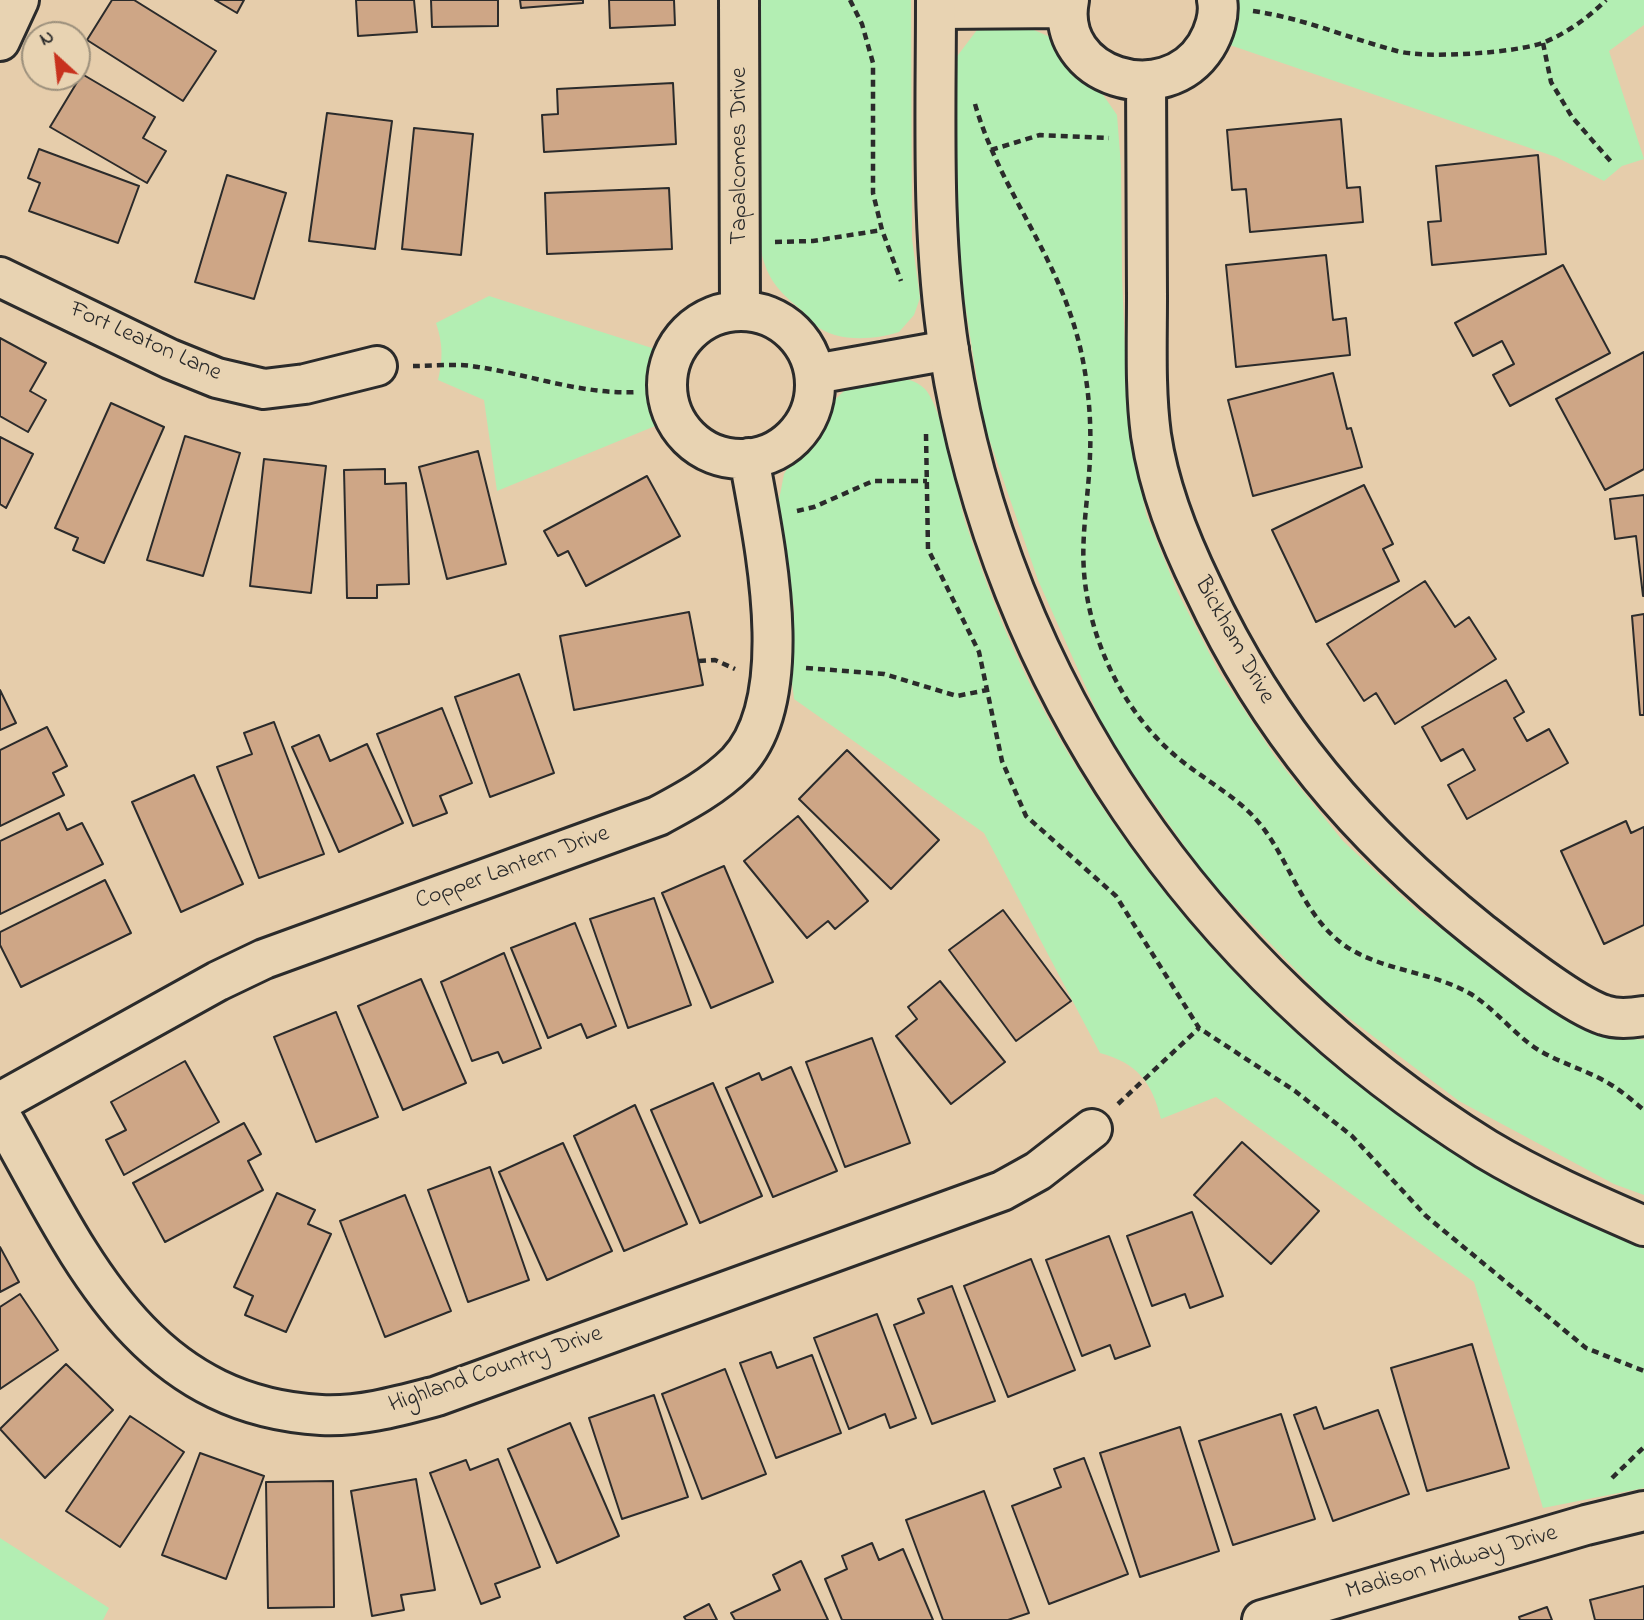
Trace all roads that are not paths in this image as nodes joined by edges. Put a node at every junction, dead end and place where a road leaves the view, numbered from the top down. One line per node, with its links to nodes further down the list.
1 (19, 0): 6 (street)
2 (739, 0): 9 (street, Tapalcomes Drive)
3 (936, 4): 4 (street); 10 (street)
4 (1069, 4): 7 (street)
5 (1230, 5): 7 (street)
6 (0, 41)
7 (1146, 83): 14 (street, Bickham Drive)
8 (0, 278): 11 (street, Fort Leaton Lane)
9 (740, 311): 12 (street); 13 (street)
10 (949, 350): 12 (street); 18 (street)
11 (377, 366)
12 (815, 374): 13 (street)
13 (749, 458): 15 (street, Copper Lantern Drive)
14 (1644, 1016)
15 (0, 1102)
16 (0, 1114): 17 (street, Highland Country Drive)
17 (1092, 1129)
18 (1644, 1226)
19 (1644, 1511): 20 (street, Madison Midway Drive)
20 (1262, 1620)

